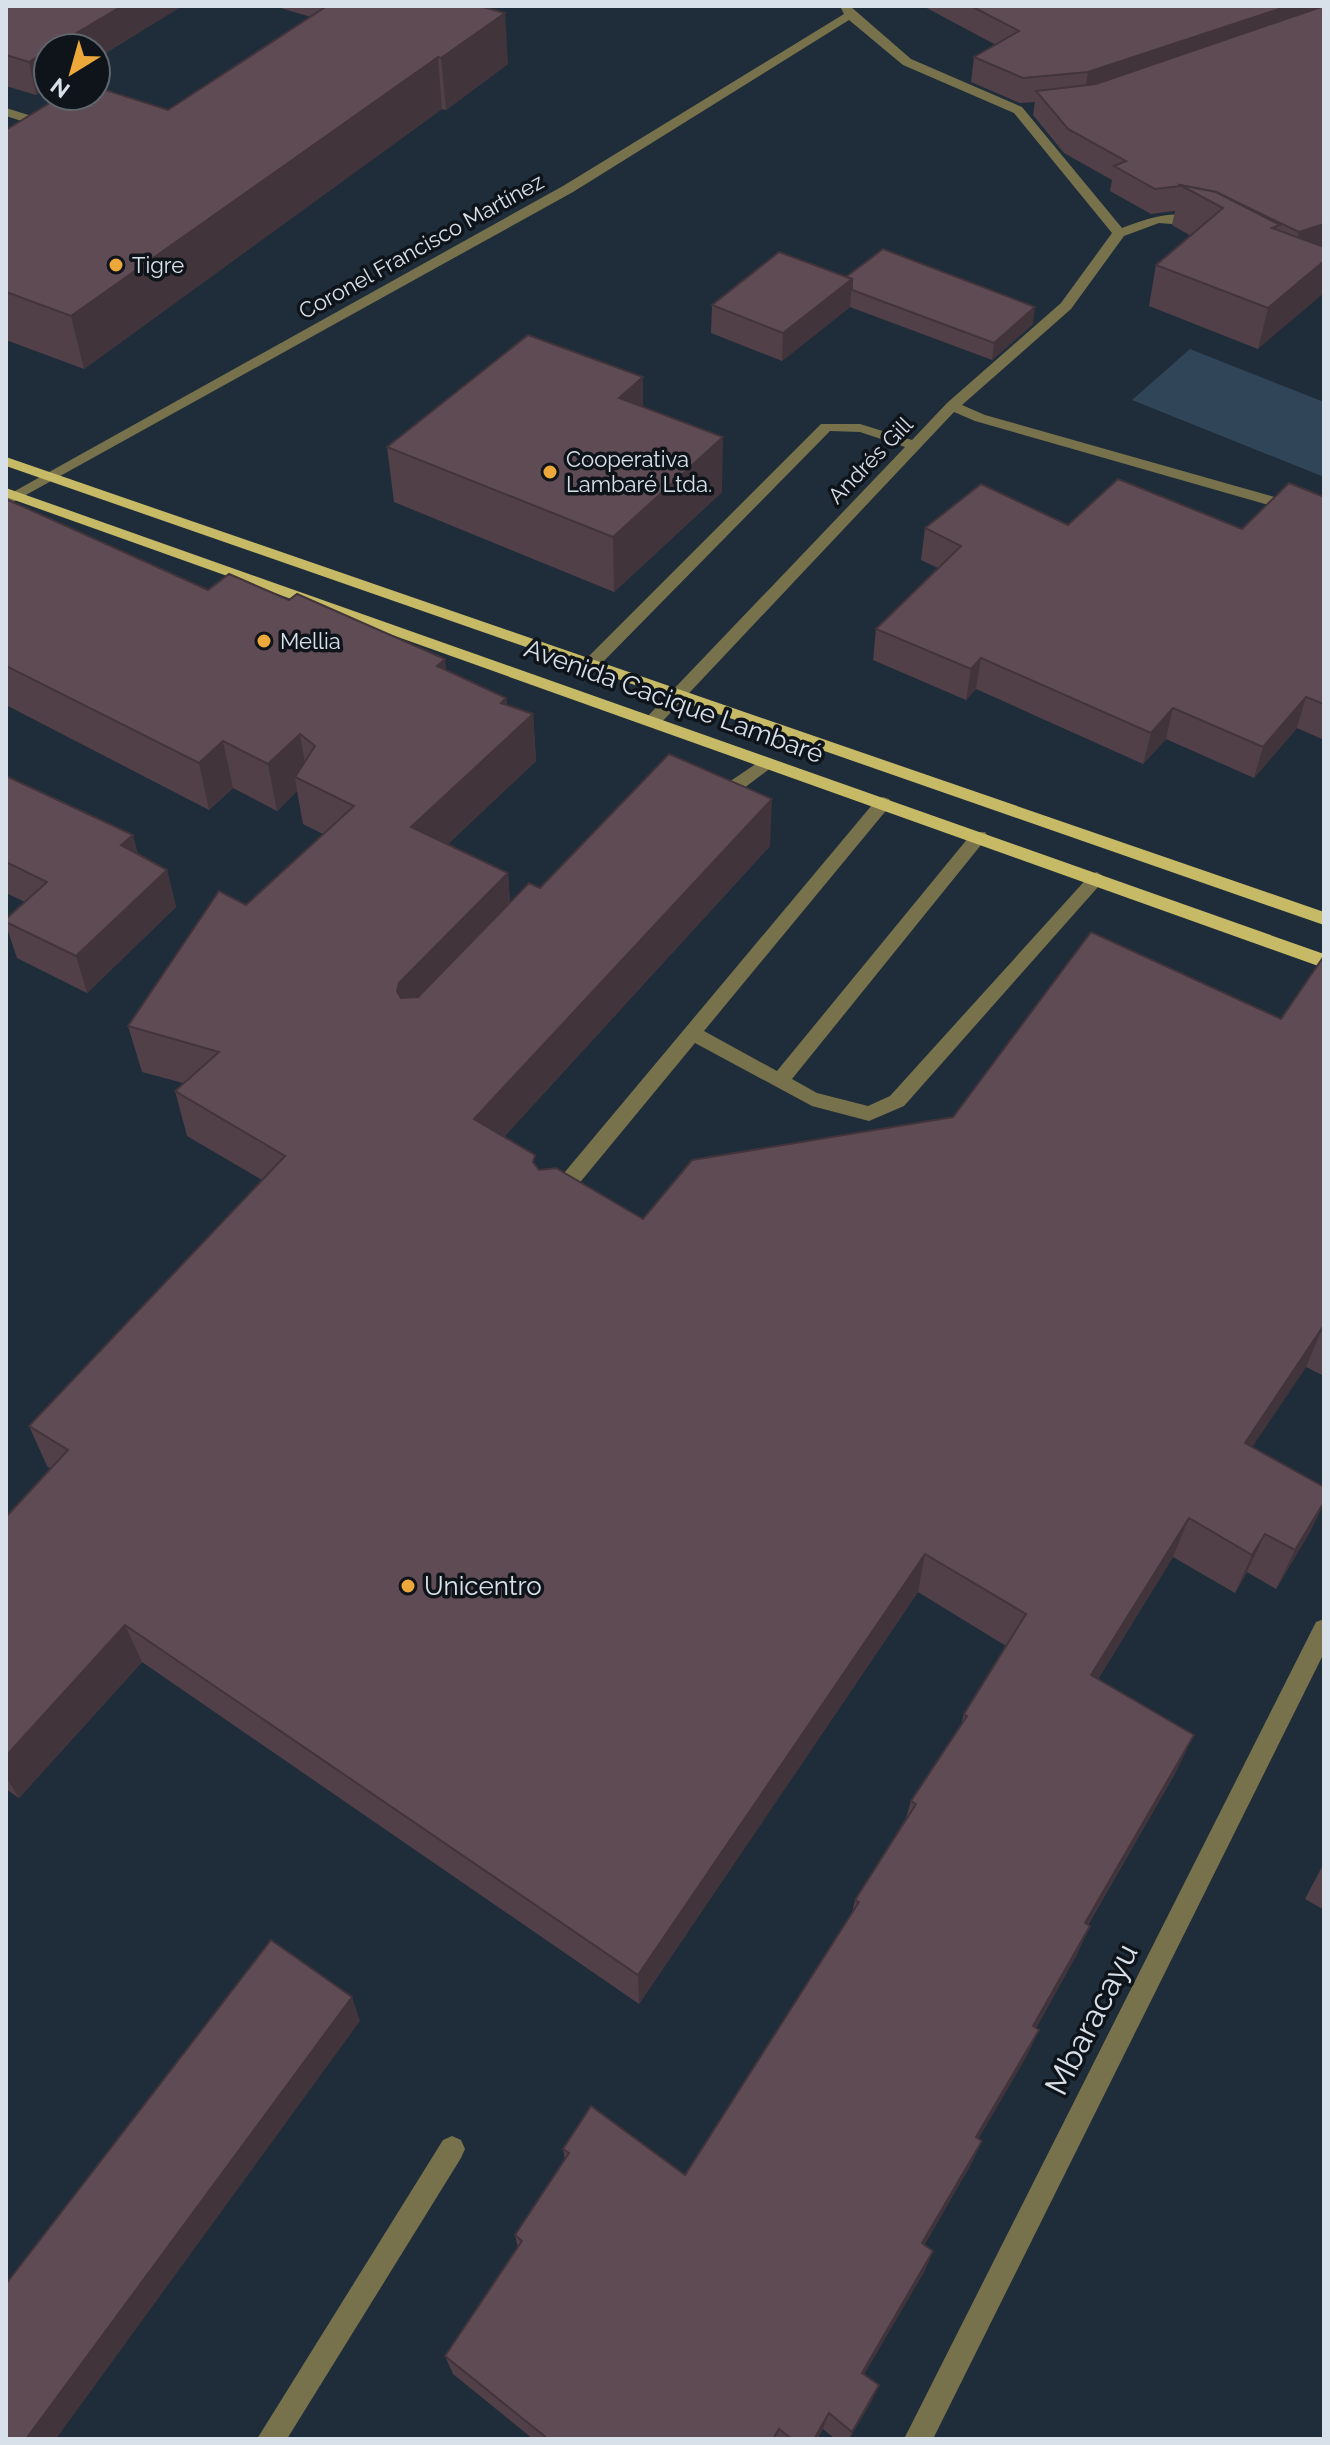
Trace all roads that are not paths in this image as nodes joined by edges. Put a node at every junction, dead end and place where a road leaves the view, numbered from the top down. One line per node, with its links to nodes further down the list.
1 (847, 11): 3 (street); 11 (street, Coronel Francisco Martínez)
2 (1032, 109): 3 (street)
3 (1018, 110): 7 (street)
4 (6, 112): 5 (street)
5 (31, 120)
6 (1213, 226): 7 (street)
7 (1119, 233): 8 (street, Andrés Gill)
8 (952, 406): 9 (street, Andrés Gill); 13 (street)
9 (914, 446): 14 (street); 15 (street, Andrés Gill)
10 (6, 461): 11 (main road, Avenida Cacique Lambaré)
11 (52, 477): 12 (street, Coronel Francisco Martínez); 14 (main road, Avenida Cacique Lambaré)
12 (10, 496): 16 (main road, Avenida Cacique Lambaré)
13 (1324, 516)
14 (591, 664): 15 (main road, Avenida Cacique Lambaré)
15 (675, 694): 16 (street, Andrés Gill); 22 (main road, Avenida Cacique Lambaré)
16 (653, 721): 17 (main road, Avenida Cacique Lambaré)
17 (766, 763): 18 (street); 19 (main road, Avenida Cacique Lambaré)
18 (691, 789)
19 (883, 803): 20 (main road, Avenida Cacique Lambaré); 24 (street)
20 (979, 836): 21 (main road, Avenida Cacique Lambaré); 25 (street)
21 (1097, 878): 23 (main road, Avenida Cacique Lambaré); 25 (street)
22 (1324, 919)
23 (1324, 961)
24 (692, 1033): 25 (street); 26 (street)
25 (779, 1081)
26 (549, 1205)
27 (1324, 1629): 30 (street, Mbaracayu)
28 (452, 2149): 29 (street)
29 (271, 2439)
30 (918, 2439)

